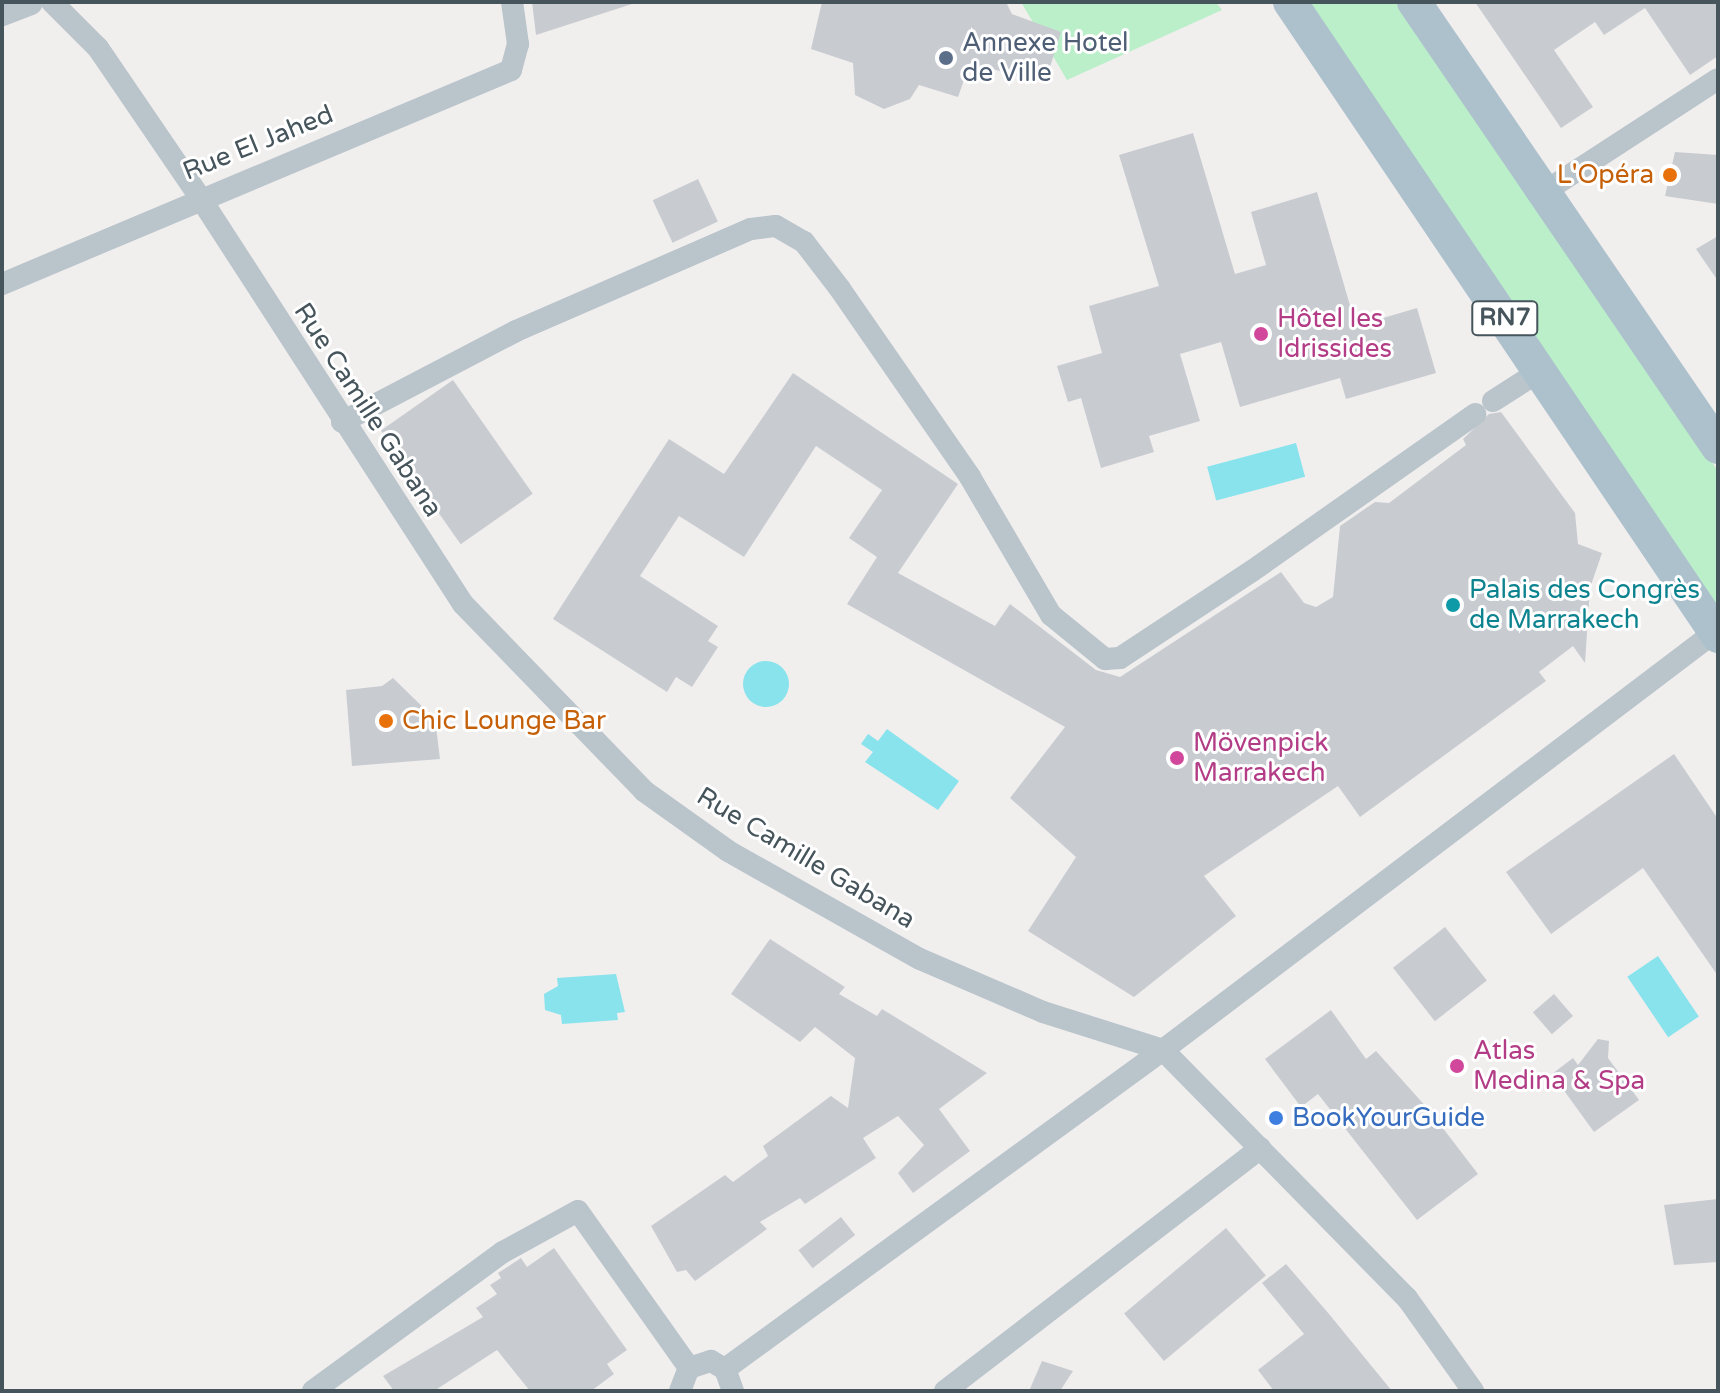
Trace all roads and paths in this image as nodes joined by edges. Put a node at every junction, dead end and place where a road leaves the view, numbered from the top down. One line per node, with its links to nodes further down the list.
1 (30, 2): 6 (street)
2 (52, 2): 9 (street, Rue Camille Gabana)
3 (512, 2): 9 (street, Rue El Jahed)
4 (1290, 2): 11 (main road, RN7)
5 (1414, 2): 8 (main road)
6 (2, 13)
7 (1718, 79): 8 (street)
8 (1544, 192): 13 (main road)
9 (199, 196): 10 (street, Rue El Jahed); 12 (street, Rue Camille Gabana)
10 (2, 284)
11 (1540, 371): 12 (street); 14 (main road, RN7)
12 (342, 422): 15 (street, Rue Camille Gabana)
13 (1718, 447)
14 (1717, 634): 15 (street)
15 (1163, 1050): 16 (street, Rue Camille Gabana); 18 (street)
16 (1260, 1148): 22 (street); 23 (street, Rue Camille Gabana)
17 (689, 1368): 18 (street); 19 (street); 20 (street)
18 (725, 1369): 21 (street)
19 (313, 1391)
20 (680, 1391)
21 (733, 1391)
22 (945, 1391)
23 (1473, 1391)

